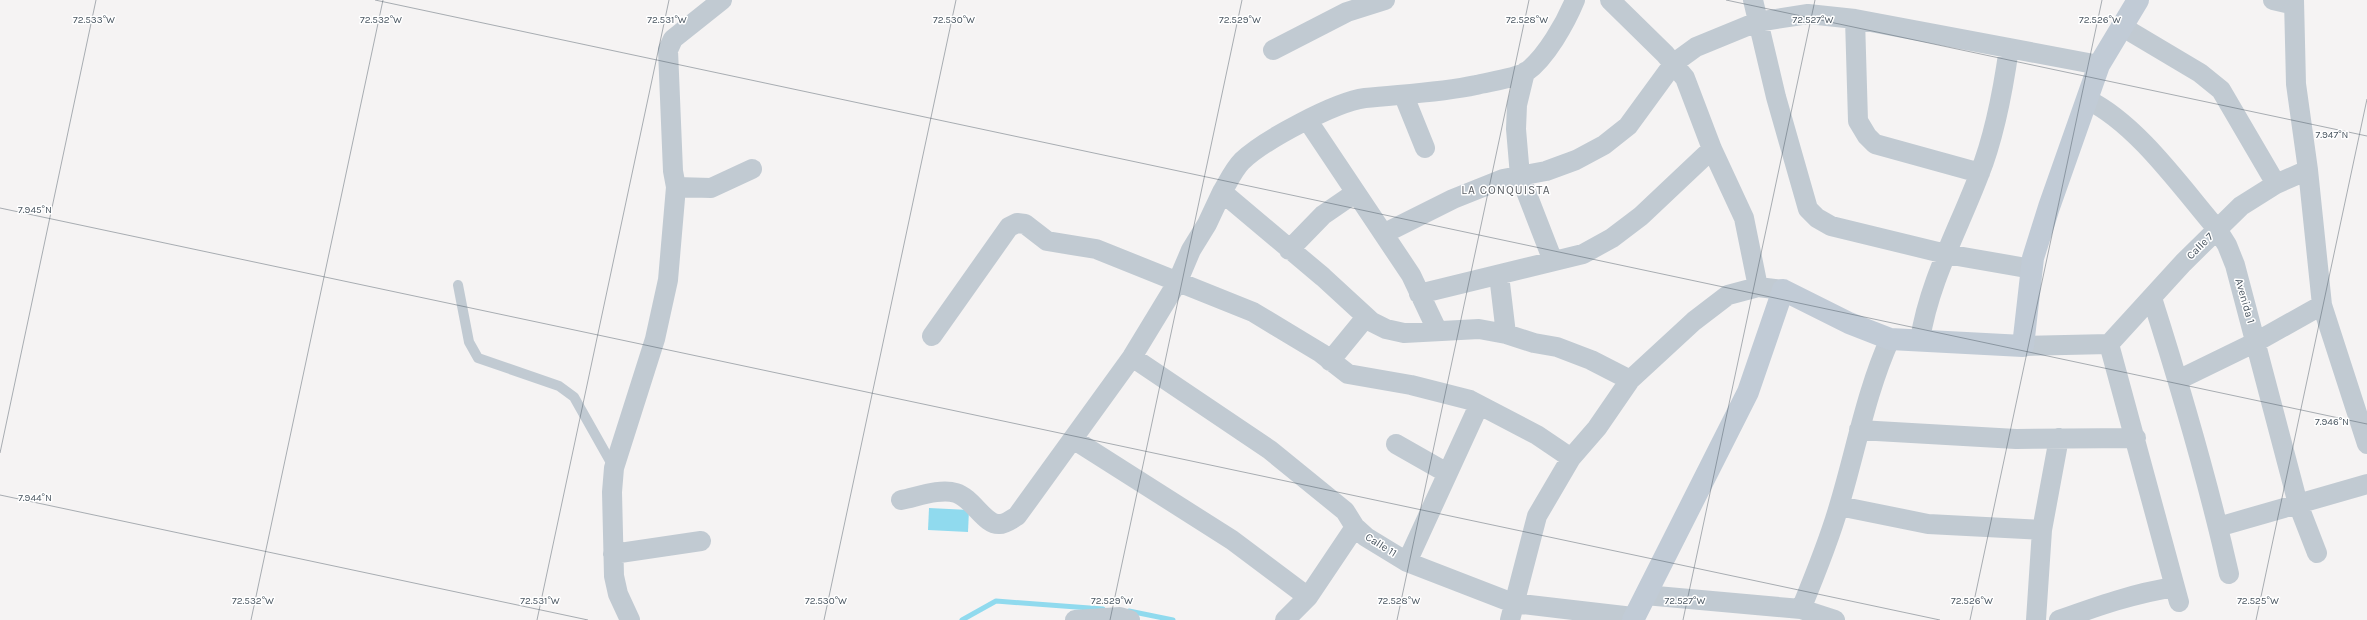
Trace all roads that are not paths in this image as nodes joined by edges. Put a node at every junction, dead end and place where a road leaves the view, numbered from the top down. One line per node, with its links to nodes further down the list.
1 (722, 0): 27 (street)
2 (1385, 0): 13 (street)
3 (1575, 0): 16 (street)
4 (1610, 0): 14 (street)
5 (1753, 0): 10 (street)
6 (2138, 0): 11 (street)
7 (2273, 0): 8 (street)
8 (2294, 3): 23 (street)
9 (1855, 19): 10 (street); 12 (street); 24 (street)
10 (1757, 22): 14 (street); 33 (street)
11 (2121, 26): 15 (street); 26 (street)
12 (2009, 48): 15 (street); 24 (street)
13 (1274, 50)
14 (1674, 64): 21 (street); 25 (street)
15 (2100, 66): 18 (street)
16 (1525, 72): 17 (street); 25 (street)
17 (1404, 96): 19 (street); 20 (street)
18 (2088, 100): 30 (street, Avenida 1); 35 (street)
19 (1308, 121): 28 (street); 29 (street)
20 (1425, 148)
21 (1712, 149): 34 (street); 39 (street)
22 (752, 169): 27 (street)
23 (2308, 170): 26 (street, Calle 7); 43 (street)
24 (1980, 173): 33 (street)
25 (1520, 176): 31 (street); 34 (street)
26 (2276, 184): 30 (street, Calle 7)
27 (676, 187): 65 (street)
28 (1222, 192): 32 (street); 37 (street)
29 (1355, 193): 31 (street); 32 (street)
30 (2217, 229): 42 (street, Calle 7); 50 (street, Avenida 1)
31 (1384, 233): 41 (street)
32 (1289, 250): 44 (street)
33 (1946, 254): 35 (street); 49 (street)
34 (1554, 261): 36 (street)
35 (2032, 269): 52 (street)
36 (1499, 275): 41 (street); 46 (street)
37 (1177, 283): 47 (street); 53 (street); 54 (street)
38 (458, 285): 65 (lane)
39 (1758, 287): 40 (street); 55 (street)
40 (1783, 290): 48 (street); 79 (street)
41 (1419, 294): 45 (street)
42 (2152, 298): 51 (street, Calle 7); 56 (street)
43 (2322, 305): 50 (street); 63 (street)
44 (1366, 317): 45 (street); 54 (street)
45 (1437, 330): 46 (street)
46 (1506, 334): 55 (street)
47 (932, 336)
48 (1890, 339): 49 (street); 58 (street)
49 (1920, 340): 52 (street)
50 (2256, 342): 56 (street); 69 (street, Avenida 1)
51 (2109, 344): 52 (street); 60 (street)
52 (2023, 346)
53 (1132, 357): 61 (street); 71 (street, Calle 11)
54 (1330, 361): 57 (street)
55 (1630, 380): 64 (street)
56 (2178, 380): 72 (street)
57 (1479, 404): 64 (street); 66 (street)
58 (1859, 430): 59 (street); 70 (street)
59 (2059, 438): 60 (street); 73 (street)
60 (2136, 438): 90 (street)
61 (1073, 439): 68 (street); 80 (street)
62 (1396, 444): 66 (street)
63 (2367, 444)
64 (1571, 458): 82 (street)
65 (614, 468): 76 (street)
66 (1447, 472): 77 (street)
67 (2367, 484): 69 (street)
68 (901, 500)
69 (2298, 504): 72 (street); 75 (street, Avenida 1)
70 (1839, 506): 73 (street); 81 (street)
71 (1355, 527): 77 (street, Calle 11); 80 (street)
72 (2218, 527): 78 (street)
73 (2042, 530): 89 (street)
74 (701, 541): 76 (street)
75 (2317, 553)
76 (613, 554): 84 (street)
77 (1407, 562): 82 (street, Calle 11)
78 (2229, 574)
79 (1645, 595): 81 (street); 83 (street)
80 (1308, 597): 87 (street)
81 (1801, 609): 88 (street)
82 (1511, 611): 83 (street, Calle 11)
83 (1633, 619)
84 (630, 620)
85 (1075, 620): 86 (street)
86 (1130, 620)
87 (1286, 620)
88 (1835, 620)
89 (2036, 620)
90 (2059, 620)

